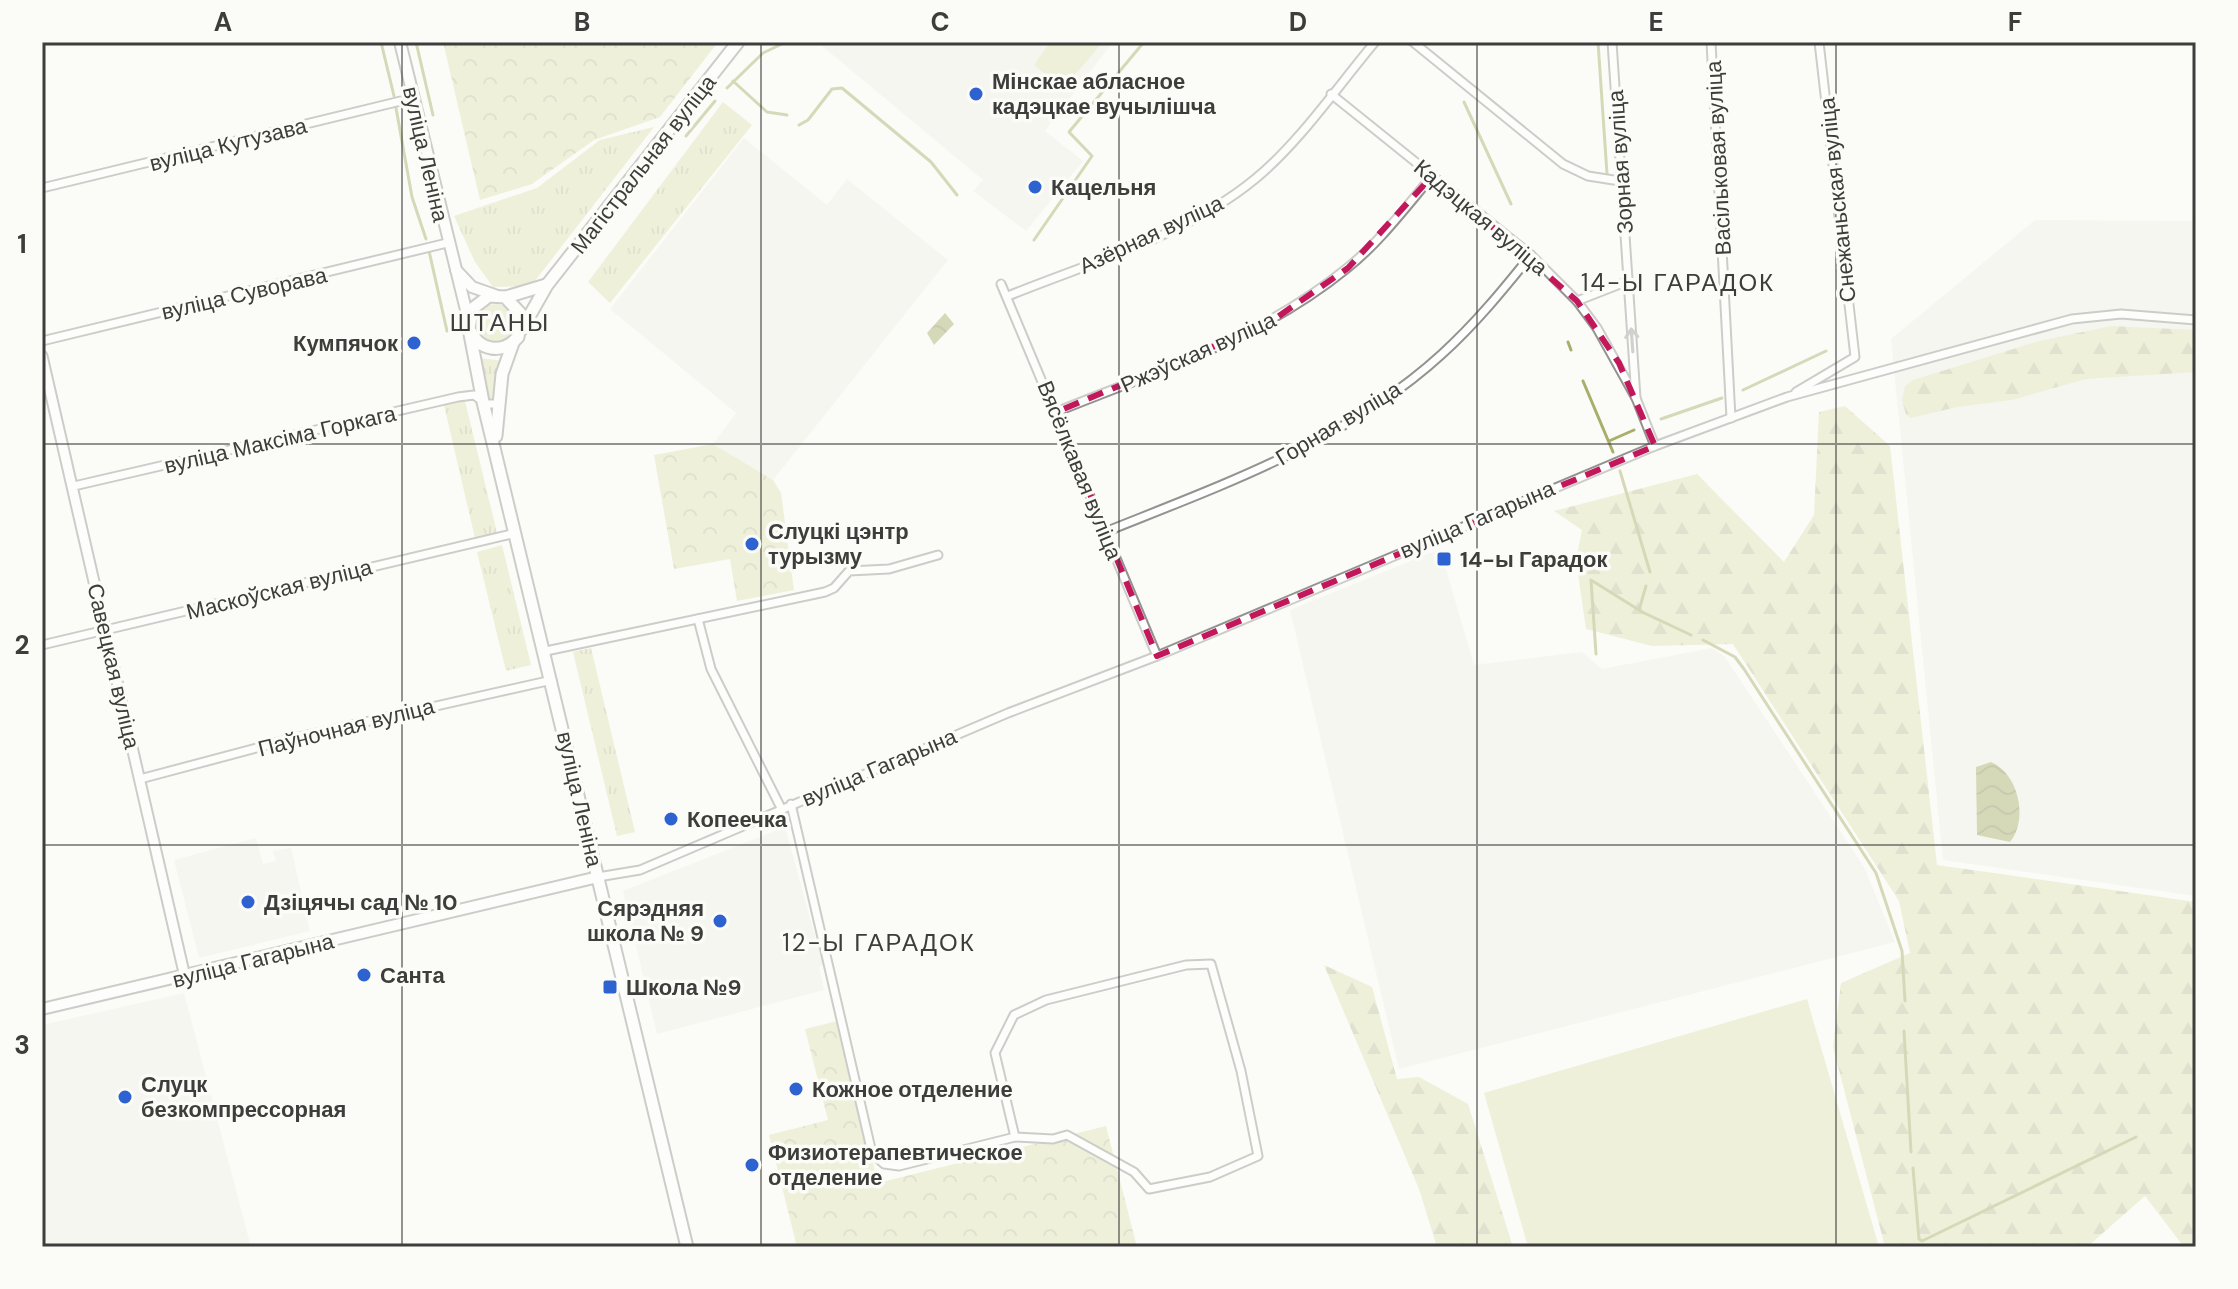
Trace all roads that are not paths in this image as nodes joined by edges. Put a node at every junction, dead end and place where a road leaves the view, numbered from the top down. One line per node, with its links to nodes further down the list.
1 (400, 42): 9 (main road, вуліца Леніна)
2 (738, 42): 18 (main road, Магістральная вуліца)
3 (1375, 42): 8 (street, Азёрная вуліца)
4 (1413, 42): 11 (street)
5 (1612, 42): 11 (street, Зорная вуліца)
6 (1711, 42): 33 (street, Васільковая вуліца)
7 (1819, 42): 28 (street, Снежаньская вуліца)
8 (1331, 94): 10 (street, Кадэцкая вуліца); 20 (street, Азёрная вуліца)
9 (413, 98): 12 (street, вуліца Кутузава); 13 (main road, вуліца Леніна)
10 (1433, 175): 14 (street, Кадэцкая вуліца); 32 (street, Ржэўская вуліца)
11 (1620, 181): 16 (street, Зорная вуліца)
12 (42, 188)
13 (447, 243): 15 (main road, вуліца Леніна); 25 (street, вуліца Суворава)
14 (1531, 255): 21 (street, Кадэцкая вуліца); 37 (street, Горная вуліца)
15 (452, 265): 19 (main road); 23 (main road, вуліца Леніна)
16 (1628, 281): 21 (street); 29 (street, Зорная вуліца, one-way to 16)
17 (1001, 284): 20 (street, Вясёлкавая вуліца)
18 (547, 285): 19 (main road); 24 (main road, Магістральная вуліца)
19 (500, 296): 23 (main road); 24 (main road)
20 (1008, 296): 32 (street, Вясёлкавая вуліца)
21 (1577, 301): 29 (street, Кадэцкая вуліца)
22 (2196, 320): 28 (street, вуліца Гагарына)
23 (469, 325): 26 (main road); 30 (main road, вуліца Леніна)
24 (522, 329): 26 (main road)
25 (42, 341)
26 (513, 343): 31 (main road, вуліца Леніна)
27 (42, 356): 36 (street, Савецкая вуліца)
28 (1787, 397): 33 (street, вуліца Гагарына)
29 (1636, 398): 35 (street, Зорная вуліца)
30 (483, 402): 31 (street, вуліца Максіма Горкага); 34 (main road, вуліца Леніна); 36 (street, вуліца Максіма Горкага)
31 (497, 404): 34 (main road, вуліца Леніна)
32 (1056, 412): 37 (street, Вясёлкавая вуліца)
33 (1731, 418): 35 (street, вуліца Гагарына)
34 (496, 444): 38 (main road, вуліца Леніна)
35 (1655, 446): 44 (street, вуліца Гагарына)
36 (74, 486): 41 (street, Савецкая вуліца)
37 (1105, 532): 44 (street, Вясёлкавая вуліца)
38 (516, 533): 41 (street, Маскоўская вуліца); 43 (main road, вуліца Леніна)
39 (938, 555): 40 (street)
40 (698, 619): 43 (street); 48 (street, вуліца Гагарына)
41 (106, 631): 42 (street, Маскоўская вуліца); 46 (street, Савецкая вуліца)
42 (42, 645)
43 (546, 651): 45 (main road, вуліца Леніна)
44 (1157, 656): 47 (street, вуліца Гагарына)
45 (552, 680): 46 (street, Паўночная вуліца); 49 (main road, вуліца Леніна)
46 (140, 779): 50 (street, Савецкая вуліца)
47 (791, 804): 48 (street, вуліца Гагарына); 52 (street)
48 (781, 808): 49 (street, вуліца Гагарына)
49 (598, 877): 50 (main road, вуліца Гагарына); 53 (main road, вуліца Леніна)
50 (185, 977): 51 (main road, вуліца Гагарына)
51 (42, 1009)
52 (1015, 1137): 52 (street)
53 (687, 1247)

